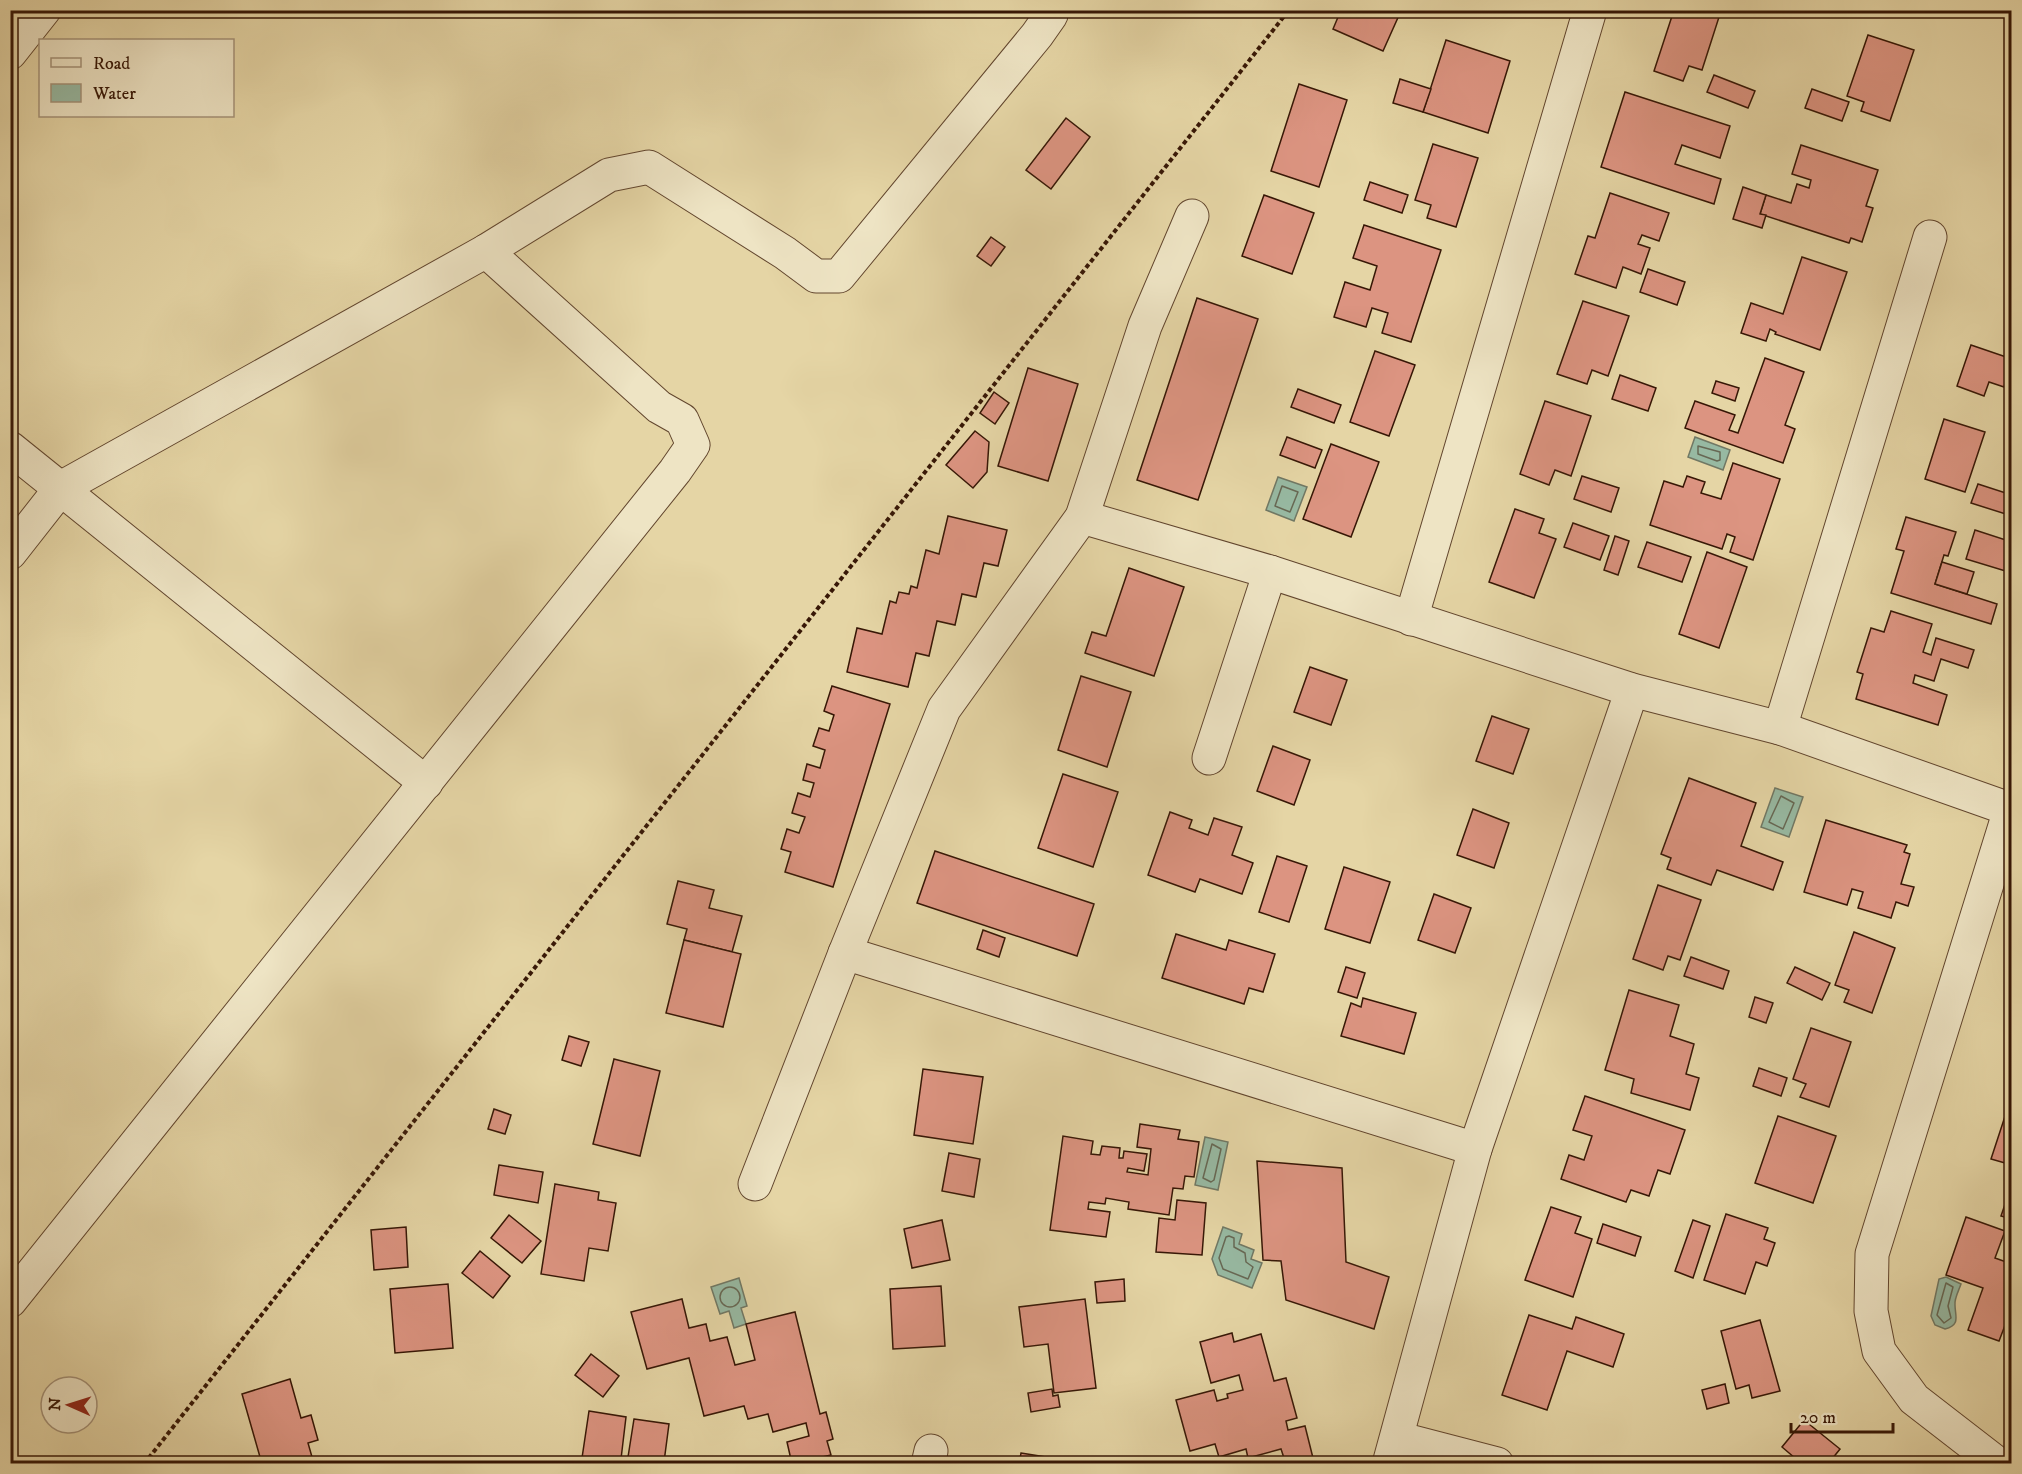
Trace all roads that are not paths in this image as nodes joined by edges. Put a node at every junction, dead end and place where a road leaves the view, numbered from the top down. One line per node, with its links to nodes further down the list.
1 (44, 10): 4 (street)
2 (1051, 10): 7 (street)
3 (1590, 10): 13 (street)
4 (10, 52)
5 (1192, 216): 10 (street)
6 (1930, 237): 15 (street)
7 (486, 251): 9 (street); 17 (street)
8 (10, 448): 9 (street)
9 (61, 488): 11 (street); 17 (street)
10 (1082, 517): 12 (street); 19 (street)
11 (10, 553)
12 (1270, 572): 13 (street); 16 (street)
13 (1411, 619): 14 (street)
14 (1632, 690): 15 (street); 20 (street)
15 (1780, 728): 18 (street)
16 (1209, 758)
17 (426, 783): 22 (street)
18 (2011, 810): 25 (street)
19 (845, 953): 20 (street); 21 (street)
20 (1475, 1149): 23 (street)
21 (755, 1184)
22 (10, 1301)
23 (1393, 1451): 24 (street)
24 (1497, 1464)
25 (1998, 1464)

